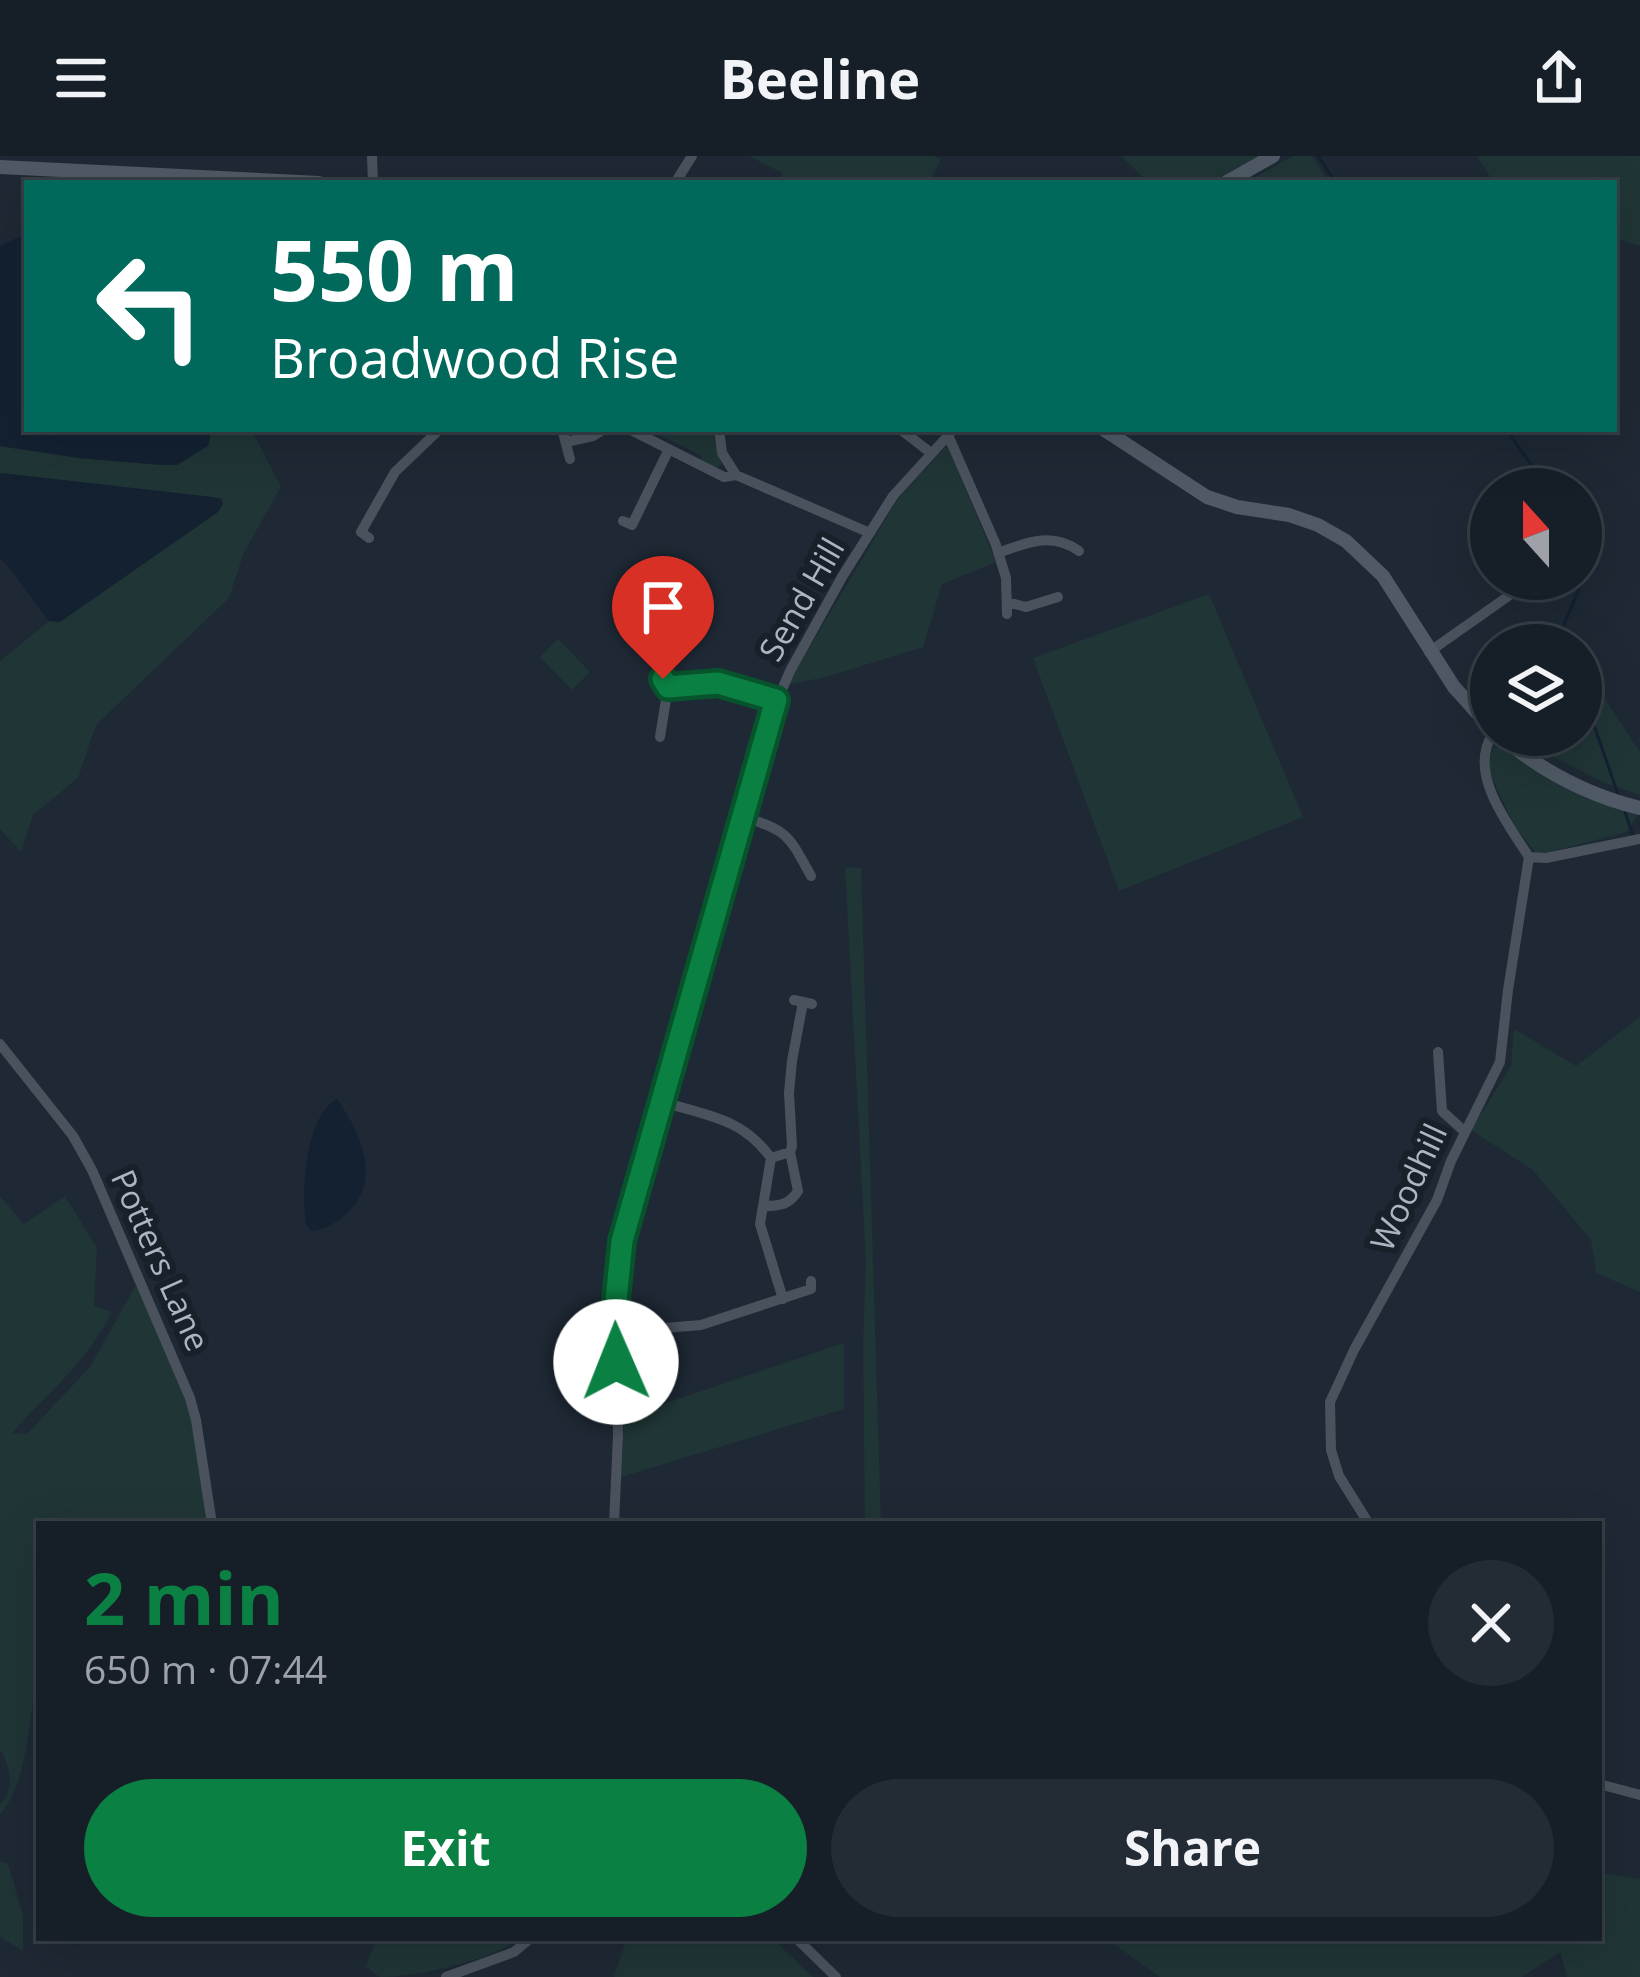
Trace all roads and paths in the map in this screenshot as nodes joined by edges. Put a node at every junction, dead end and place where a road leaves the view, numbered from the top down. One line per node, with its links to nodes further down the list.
1 (1274, 156): 5 (main road)
2 (0, 167): 3 (main road)
3 (110, 178): 4 (main road)
4 (237, 180)
5 (1230, 180)
6 (437, 432): 20 (street)
7 (599, 432): 13 (street)
8 (635, 432): 14 (street)
9 (719, 432): 17 (street)
10 (905, 432): 15 (street)
11 (951, 432): 15 (street, Send Hill); 22 (street)
12 (1108, 432): 25 (main road)
13 (564, 436): 16 (street)
14 (669, 449): 17 (street); 18 (street)
15 (931, 453): 19 (street, Send Hill)
16 (570, 459)
17 (736, 475): 19 (street)
18 (631, 525)
19 (870, 533): 26 (street, Send Hill)
20 (369, 538)
21 (1079, 551): 22 (street)
22 (998, 553): 23 (street)
23 (1058, 597)
24 (1503, 600): 25 (street)
25 (1429, 652): 27 (main road)
26 (770, 695): 28 (street); 32 (street, Send Hill)
27 (1470, 705)
28 (660, 737)
29 (1484, 756): 34 (street)
30 (1525, 756): 31 (main road)
31 (1628, 805)
32 (743, 817): 35 (street); 39 (street, Send Hill)
33 (1635, 840): 34 (street)
34 (1529, 857): 40 (street, Woodhill)
35 (811, 876)
36 (803, 1002): 41 (street)
37 (0, 1043): 47 (street, Potters Lane)
38 (1438, 1052): 40 (street)
39 (663, 1102): 42 (street); 46 (street, Send Hill)
40 (1465, 1132): 49 (street, Woodhill)
41 (790, 1152): 42 (street); 43 (street)
42 (771, 1158): 43 (street)
43 (764, 1205): 45 (street)
44 (812, 1281): 45 (street)
45 (782, 1299): 46 (street)
46 (616, 1326): 48 (street, Send Hill)
47 (212, 1521)
48 (614, 1521)
49 (1367, 1521)
50 (1602, 1785): 51 (street)
51 (1640, 1795)
52 (527, 1941): 54 (street)
53 (799, 1941): 55 (street)
54 (446, 1977)
55 (836, 1977)

